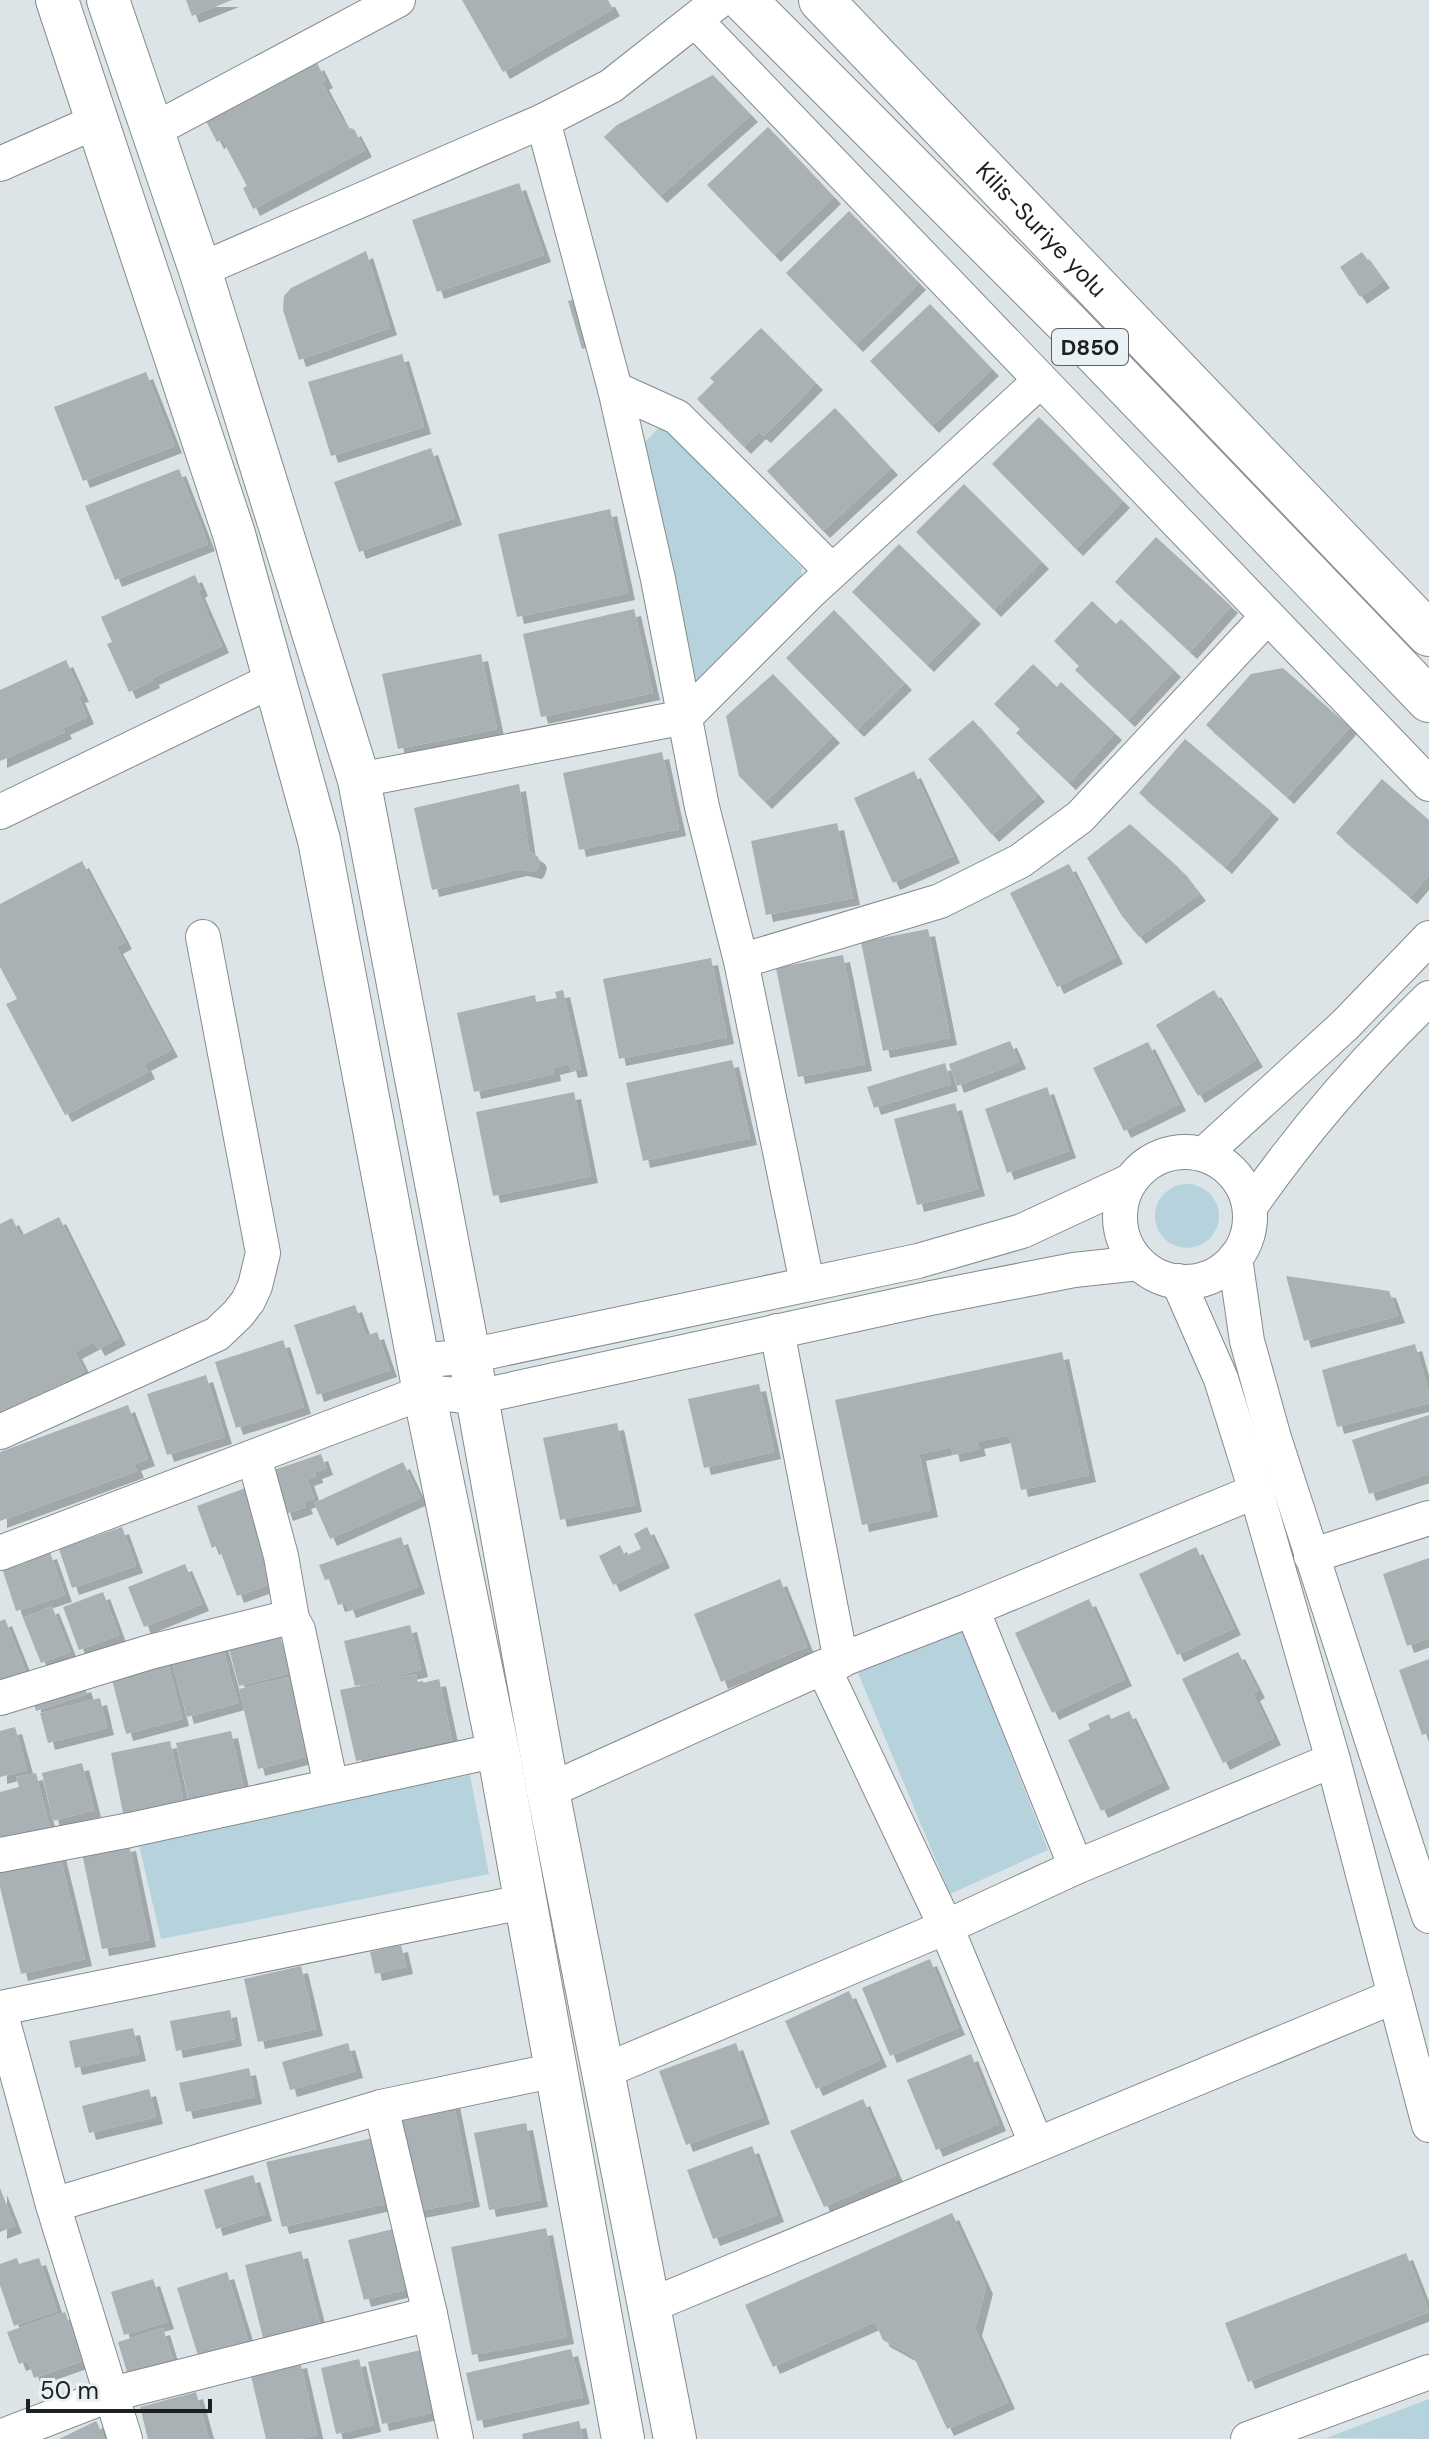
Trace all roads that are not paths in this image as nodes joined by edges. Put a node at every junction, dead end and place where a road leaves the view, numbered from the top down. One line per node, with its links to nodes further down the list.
1 (57, 0): 7 (main road)
2 (108, 0): 9 (main road)
3 (398, 0): 9 (street)
4 (744, 0): 18 (highway, D850)
5 (821, 0): 16 (highway, Kilis-Suriye yolu / D850)
6 (708, 10): 8 (street); 12 (street)
7 (97, 121): 10 (street); 17 (main road)
8 (543, 121): 11 (street); 13 (street)
9 (152, 131): 11 (main road)
10 (0, 164)
11 (200, 270): 20 (main road)
12 (1040, 381): 14 (street); 15 (street)
13 (615, 389): 14 (street); 19 (street)
14 (832, 571): 19 (street)
15 (1267, 617): 21 (street); 25 (street)
16 (1429, 634)
17 (275, 679): 22 (street); 36 (main road)
18 (1429, 700)
19 (685, 717): 20 (street); 25 (street)
20 (359, 780): 35 (main road)
21 (1429, 784)
22 (0, 812)
23 (203, 937): 38 (street)
24 (1429, 938): 27 (street)
25 (741, 961): 33 (street)
26 (1429, 998): 29 (street)
27 (1204, 1154): 28 (street); 29 (street)
28 (1130, 1181): 31 (street); 33 (street)
29 (1250, 1207): 30 (street)
30 (1235, 1258): 32 (street); 43 (street)
31 (1139, 1263): 32 (street); 34 (street)
32 (1178, 1281): 40 (street)
33 (807, 1283): 35 (street)
34 (777, 1331): 37 (street); 46 (street)
35 (469, 1356): 36 (street); 37 (main road)
36 (422, 1377): 37 (street); 39 (street); 48 (main road)
37 (477, 1397): 51 (main road)
38 (0, 1432)
39 (254, 1457): 42 (street); 45 (street)
40 (1256, 1491): 44 (street); 49 (street)
41 (1429, 1518): 43 (street)
42 (0, 1553)
43 (1311, 1556): 55 (street)
44 (972, 1609): 46 (street); 53 (street)
45 (292, 1619): 47 (street); 50 (street)
46 (832, 1664): 51 (street); 56 (street)
47 (0, 1698)
48 (498, 1750): 50 (street); 54 (main road)
49 (1333, 1760): 53 (street); 57 (street)
50 (331, 1786): 52 (street)
51 (548, 1791): 60 (main road)
52 (0, 1855)
53 (1076, 1867): 56 (street)
54 (523, 1902): 58 (street); 59 (main road)
55 (1429, 1916)
56 (946, 1927): 60 (street); 63 (street)
57 (1395, 1996): 62 (street); 63 (street)
58 (0, 2010): 64 (street)
59 (556, 2070): 61 (street); 73 (main road)
60 (602, 2072): 65 (main road)
61 (381, 2107): 64 (street); 66 (street)
62 (1429, 2125)
63 (1036, 2143): 65 (street)
64 (53, 2205): 68 (street)
65 (649, 2306): 74 (main road)
66 (430, 2314): 68 (street); 72 (street)
67 (1429, 2372): 69 (street)
68 (112, 2394): 70 (street); 71 (street)
69 (1296, 2430): 75 (street)
70 (0, 2437)
71 (125, 2439)
72 (456, 2439)
73 (623, 2439)
74 (675, 2439)
75 (1248, 2439)

